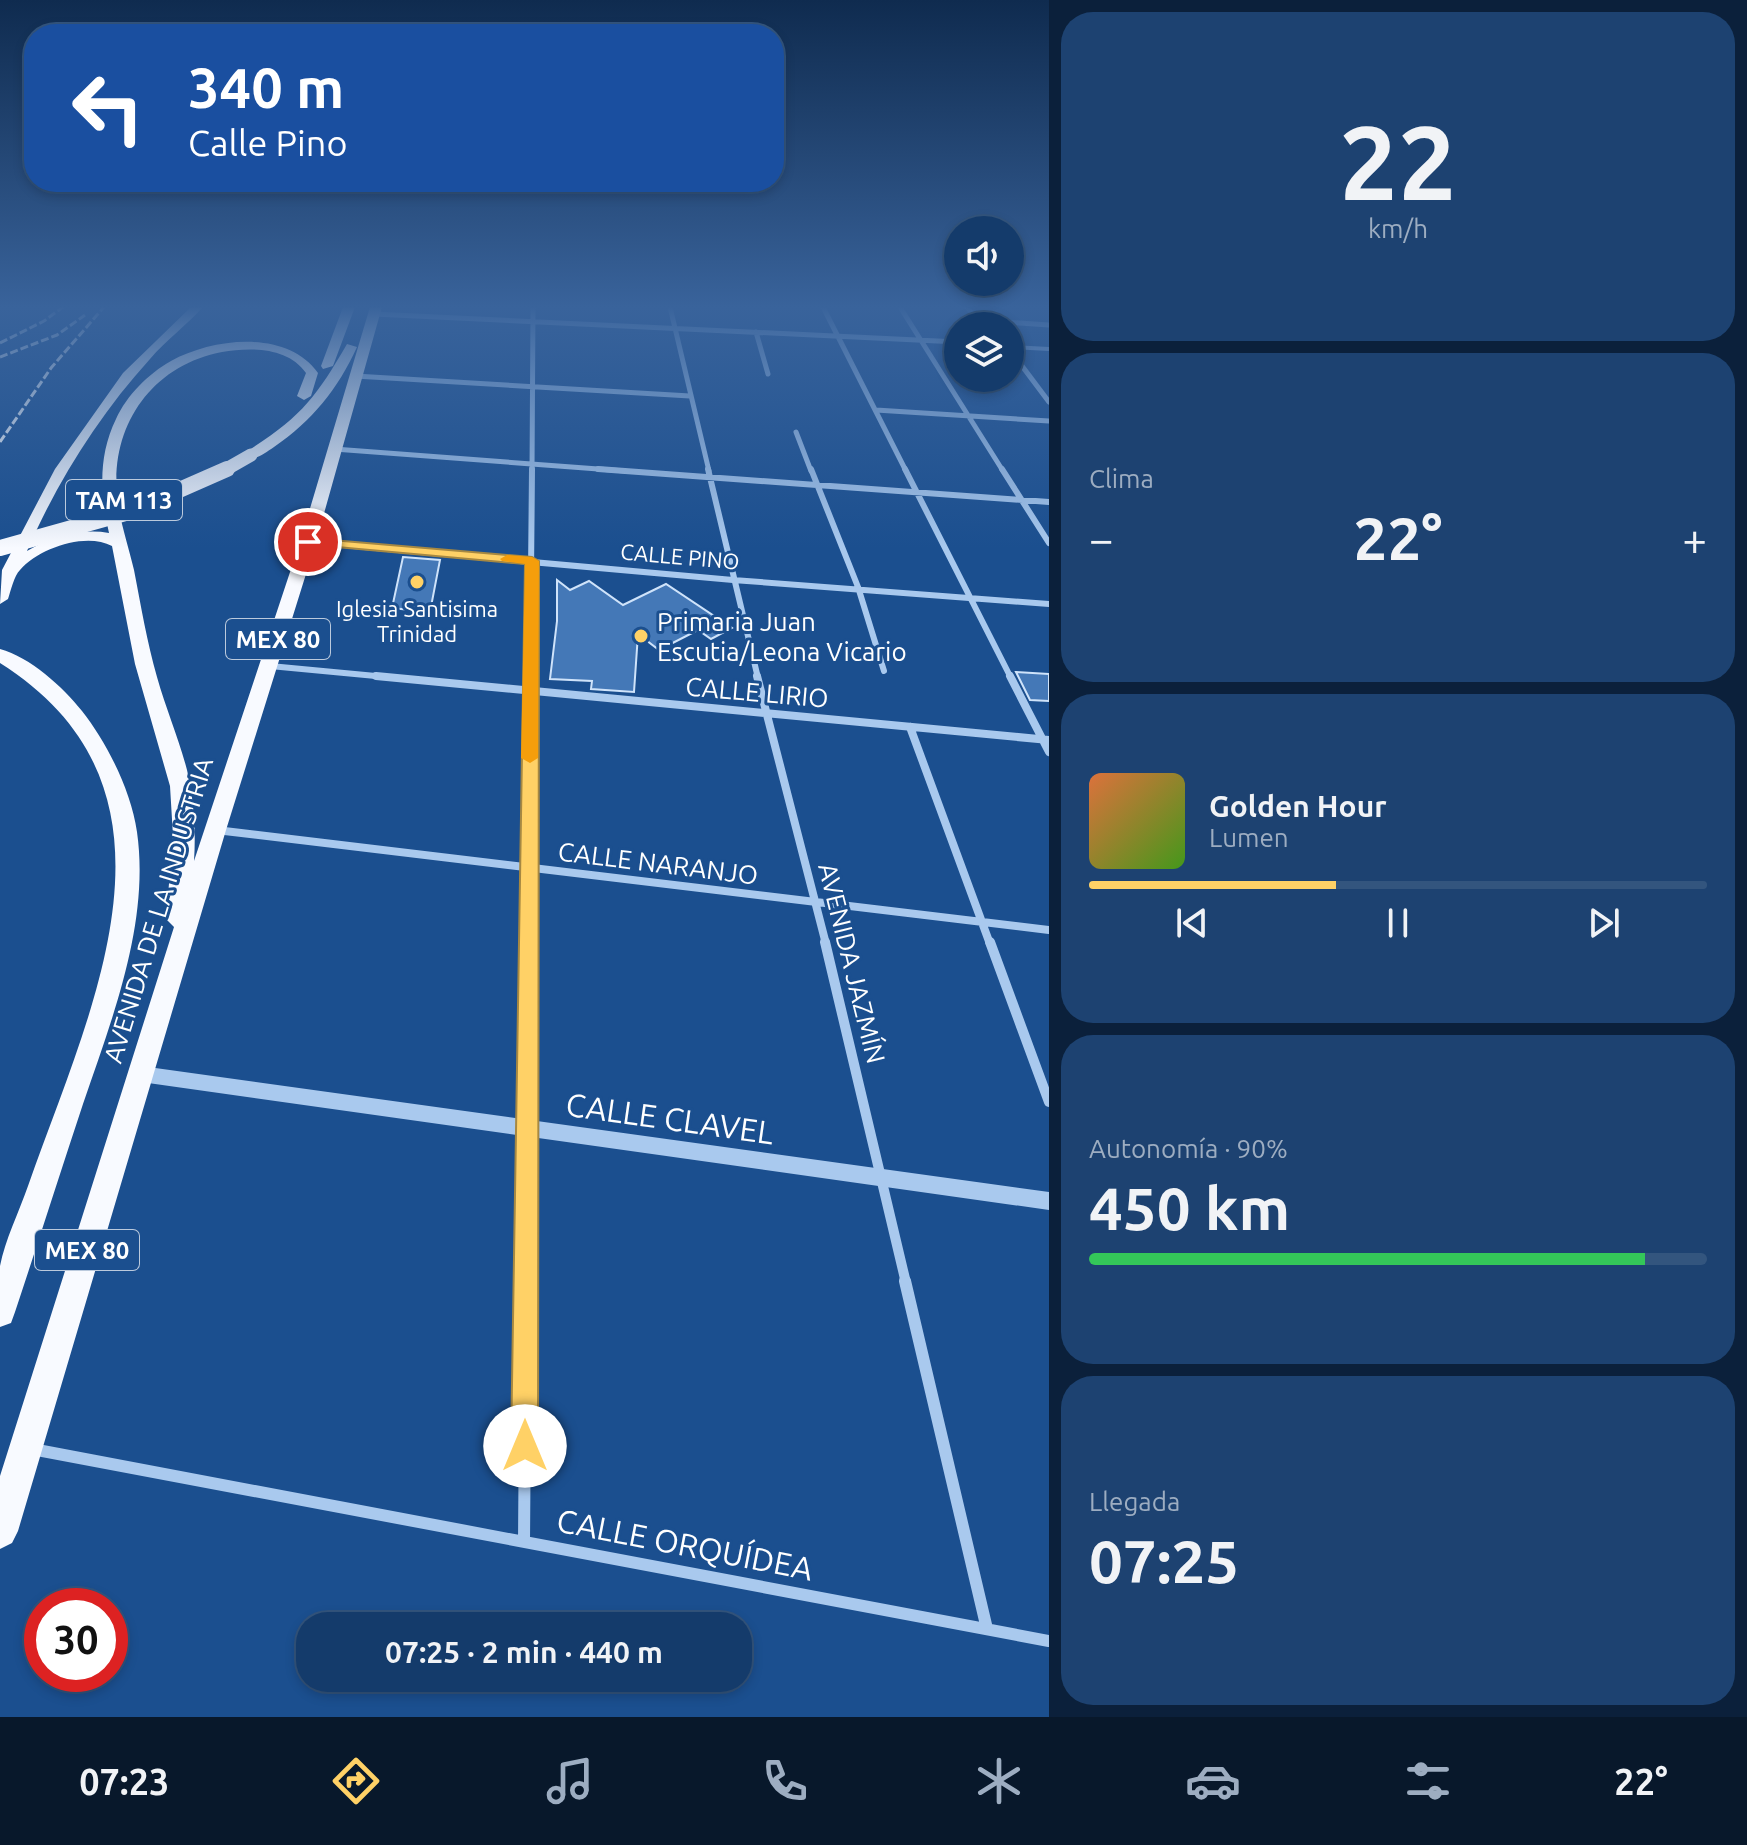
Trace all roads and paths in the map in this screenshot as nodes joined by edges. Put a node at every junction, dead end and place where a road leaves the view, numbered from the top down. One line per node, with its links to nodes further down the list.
1 (120, 387): 32 (highway)
2 (145, 387): 29 (highway)
3 (307, 387): 12 (highway)
4 (310, 387): 12 (highway)
5 (330, 387): 19 (highway)
6 (352, 387): 18 (highway, AVENIDA DE LA INDUSTRIA / MEX 80)
7 (531, 387): 20 (street)
8 (549, 387): 13 (street)
9 (688, 387): 13 (street, AVENIDA JAZMÍN)
10 (863, 387): 14 (street)
11 (950, 387): 15 (street)
12 (304, 396): 19 (highway, TAM 113)
13 (690, 396): 21 (street, AVENIDA JAZMÍN)
14 (876, 410): 15 (street); 23 (street)
15 (969, 416): 16 (street); 24 (street)
16 (1049, 421)
17 (796, 432): 22 (street)
18 (334, 449): 20 (street); 27 (highway, AVENIDA DE LA INDUSTRIA / MEX 80)
19 (246, 451): 26 (highway, TAM 113); 30 (highway, bridge)
20 (530, 463): 21 (street); 31 (street)
21 (709, 477): 22 (street); 33 (street, AVENIDA JAZMÍN)
22 (816, 484): 23 (street); 34 (street)
23 (917, 493): 24 (street); 35 (street)
24 (1020, 500): 25 (street); 28 (street)
25 (1049, 502)
26 (0, 534)
27 (308, 542): 31 (street, CALLE PINO); 39 (highway, AVENIDA DE LA INDUSTRIA / MEX 80)
28 (1049, 543)
29 (121, 544): 32 (highway); 51 (highway)
30 (0, 548)
31 (532, 561): 33 (street, CALLE PINO); 41 (street)
32 (13, 567): 36 (highway)
33 (733, 580): 34 (street, CALLE PINO); 42 (street, AVENIDA JAZMÍN)
34 (858, 587): 35 (street, CALLE PINO); 40 (street)
35 (968, 597): 37 (street, CALLE PINO); 44 (street)
36 (0, 599)
37 (1049, 604)
38 (0, 655): 57 (highway)
39 (270, 666): 41 (street, CALLE LIRIO); 46 (highway, AVENIDA DE LA INDUSTRIA / MEX 80)
40 (884, 671)
41 (531, 690): 42 (street, CALLE LIRIO); 47 (street)
42 (766, 713): 43 (street, CALLE LIRIO); 48 (street, AVENIDA JAZMÍN)
43 (910, 727): 44 (street, CALLE LIRIO); 49 (street)
44 (1046, 739): 45 (street)
45 (1049, 752)
46 (215, 830): 47 (street, CALLE NARANJO); 51 (highway, AVENIDA DE LA INDUSTRIA / MEX 80)
47 (528, 867): 48 (street, CALLE NARANJO); 54 (street)
48 (816, 902): 49 (street, CALLE NARANJO); 55 (street, AVENIDA JAZMÍN)
49 (983, 922): 50 (street, CALLE NARANJO); 53 (street)
50 (1049, 930)
51 (174, 968): 52 (highway, AVENIDA DE LA INDUSTRIA / MEX 80)
52 (141, 1074): 54 (street, CALLE CLAVEL); 58 (highway, AVENIDA DE LA INDUSTRIA / MEX 80)
53 (1049, 1102)
54 (527, 1128): 55 (street, CALLE CLAVEL); 60 (street)
55 (880, 1178): 56 (street, CALLE CLAVEL); 61 (street, AVENIDA JAZMÍN)
56 (1049, 1201)
57 (0, 1312)
58 (27, 1448): 59 (highway, AVENIDA DE LA INDUSTRIA / MEX 80); 60 (street, CALLE ORQUÍDEA)
59 (0, 1531)
60 (524, 1542): 61 (street, CALLE ORQUÍDEA)
61 (987, 1629): 62 (street, CALLE ORQUÍDEA)
62 (1049, 1641)

